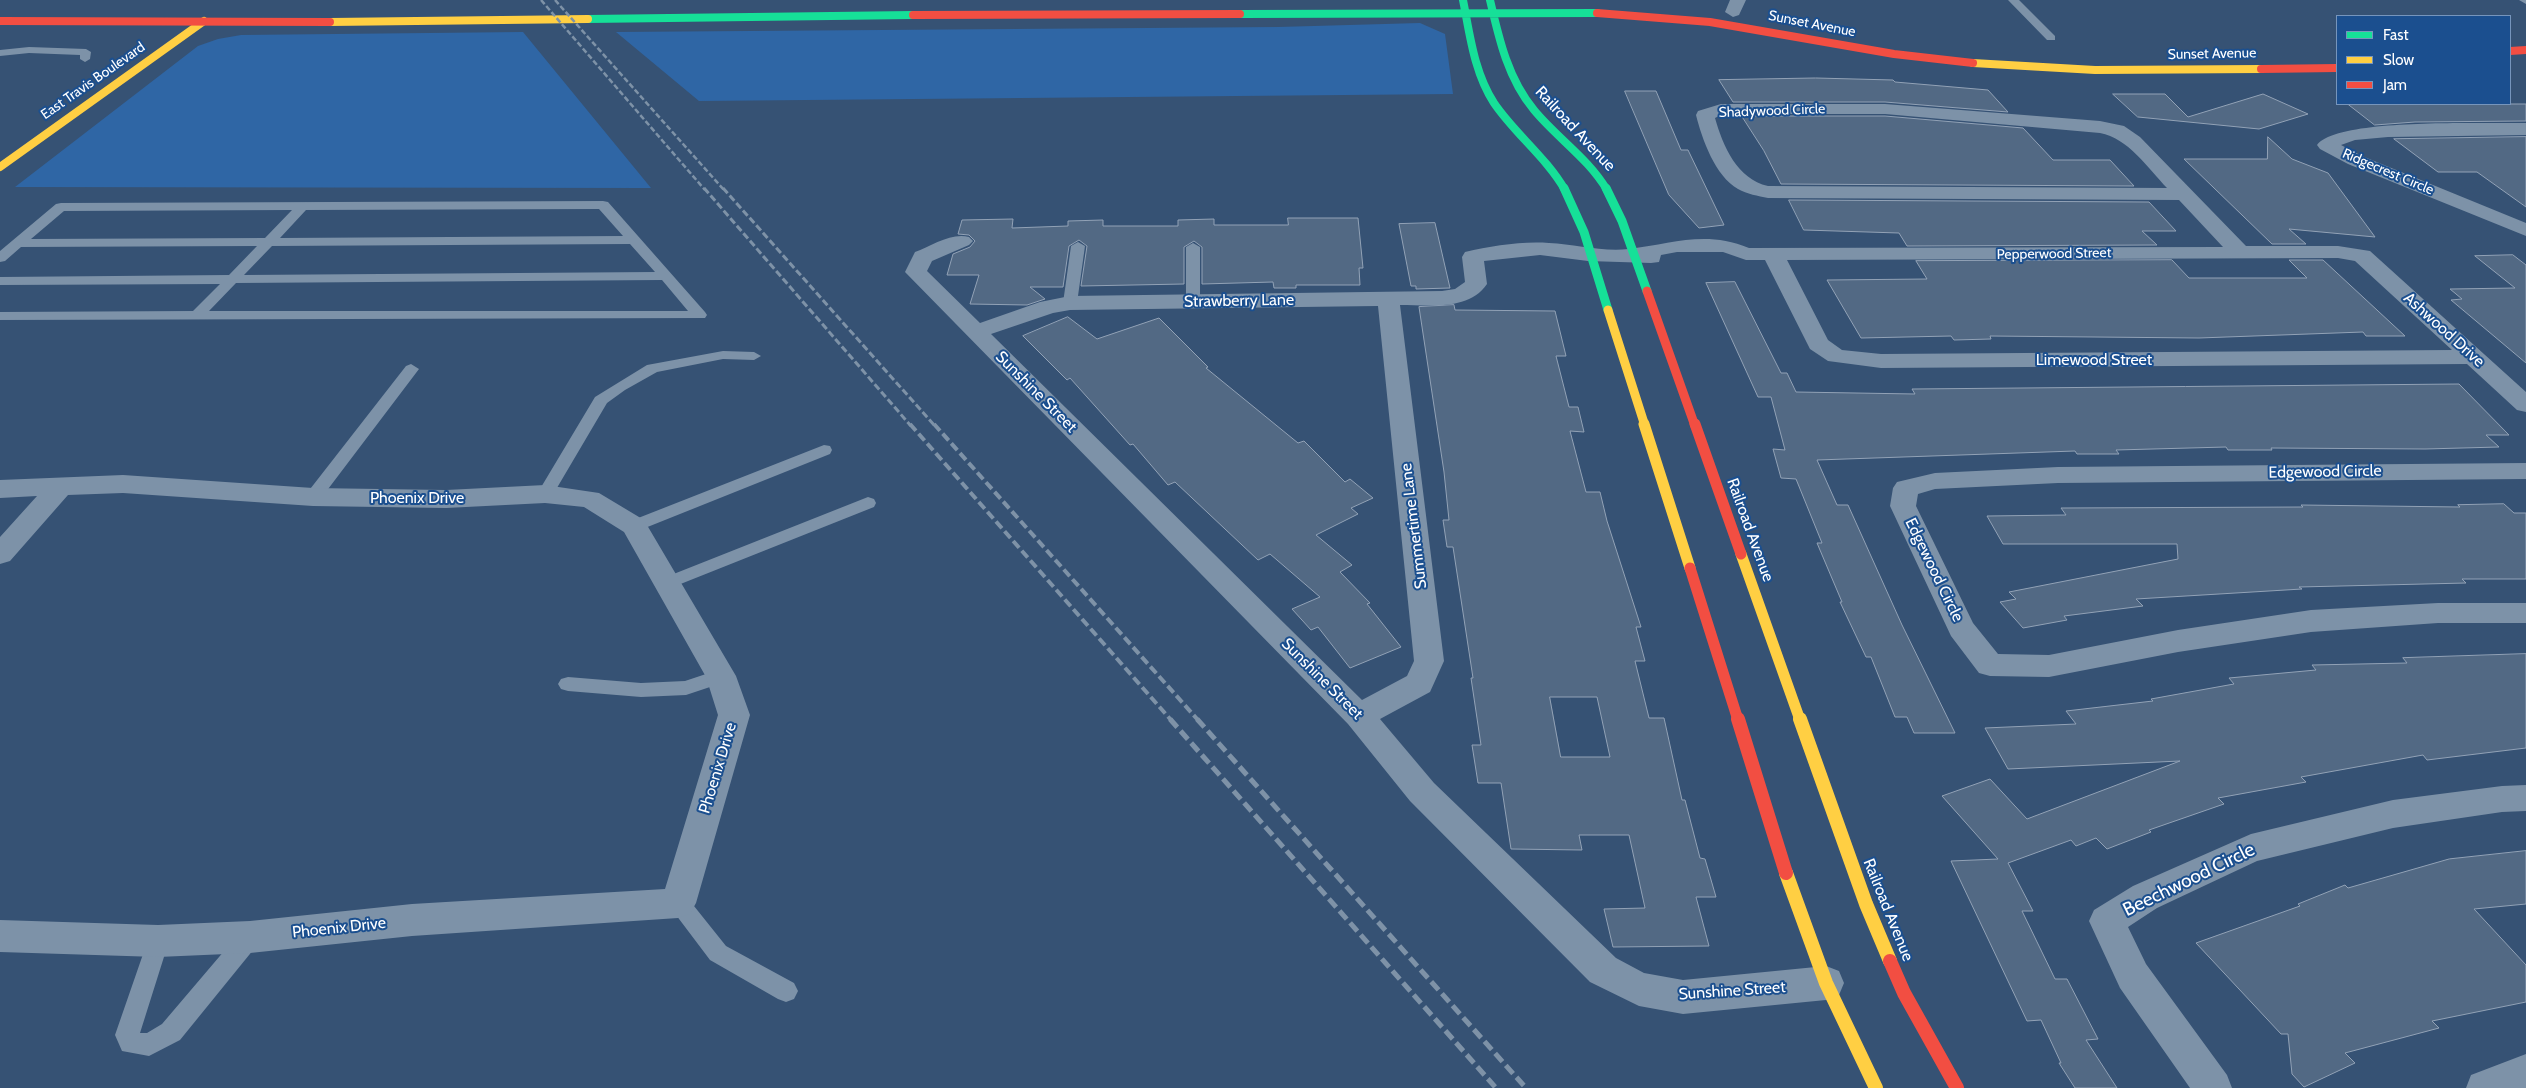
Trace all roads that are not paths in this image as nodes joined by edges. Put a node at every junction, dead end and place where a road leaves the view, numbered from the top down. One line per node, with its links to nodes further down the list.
1 (1463, 0): 6 (main road)
2 (1490, 0): 7 (main road, Railroad Avenue)
3 (2013, 0): 10 (lane)
4 (975, 3): 5 (main road, Sunset Avenue)
5 (767, 12): 6 (main road, Sunset Avenue); 9 (main road, Sunset Avenue)
6 (1466, 12): 7 (main road, Sunset Avenue); 30 (main road)
7 (1494, 12): 15 (main road, Sunset Avenue); 28 (main road, Railroad Avenue)
8 (0, 21): 9 (main road, Sunset Avenue)
9 (204, 21): 17 (main road, East Travis Boulevard)
10 (2051, 38)
11 (2526, 50): 12 (main road)
12 (2511, 51)
13 (0, 53): 14 (lane)
14 (85, 59)
15 (2336, 68)
16 (2526, 129): 20 (street, Ridgecrest Circle)
17 (0, 167)
18 (2184, 194): 18 (street, Shadywood Circle); 27 (street, Shadywood Circle)
19 (303, 206): 21 (lane); 23 (lane); 24 (lane)
20 (2526, 230)
21 (634, 240): 23 (lane); 33 (lane)
22 (962, 241): 41 (street, Sunshine Street)
23 (267, 242): 24 (lane); 34 (lane)
24 (18, 243): 32 (lane)
25 (1078, 246): 38 (lane)
26 (1193, 247): 37 (lane)
27 (2240, 252): 29 (street, Pepperwood Street); 31 (street, Pepperwood Street)
28 (1634, 254): 29 (street, Pepperwood Street); 30 (street, Pepperwood Street); 69 (main road, Railroad Avenue)
29 (1772, 254): 43 (street, Limewood Street)
30 (1592, 255): 36 (street, Strawberry Lane); 65 (main road)
31 (2362, 256): 43 (street, Ashwood Drive)
32 (0, 258)
33 (666, 276): 34 (lane); 40 (lane)
34 (231, 279): 35 (lane); 40 (lane)
35 (0, 281)
36 (1388, 299): 37 (street, Strawberry Lane); 59 (street, Summertime Lane)
37 (1193, 301): 38 (street, Strawberry Lane)
38 (1070, 303): 41 (street, Strawberry Lane)
39 (0, 316): 40 (lane)
40 (196, 316)
41 (976, 332): 59 (street, Sunshine Street)
42 (754, 356): 50 (lane)
43 (2474, 357): 45 (street, Ashwood Drive)
44 (411, 369): 51 (lane)
45 (2526, 405)
46 (824, 450): 53 (lane)
47 (2526, 470): 56 (street, Edgewood Circle)
48 (62, 485): 49 (street, Phoenix Drive); 51 (street, Phoenix Drive); 54 (street)
49 (0, 489)
50 (545, 494): 51 (street, Phoenix Drive); 53 (street, Phoenix Drive)
51 (314, 497)
52 (868, 503): 55 (lane)
53 (634, 526): 55 (street, Phoenix Drive)
54 (0, 554)
55 (667, 583): 57 (street, Phoenix Drive)
56 (2526, 613)
57 (720, 676): 58 (lane); 61 (street, Phoenix Drive)
58 (568, 684)
59 (1359, 716): 65 (street, Sunshine Street)
60 (2526, 798): 70 (street, Beechwood Circle)
61 (678, 903): 62 (street, Phoenix Drive); 66 (lane)
62 (250, 937): 64 (street, Phoenix Drive); 64 (lane)
63 (1, 938): 64 (street, Phoenix Drive)
64 (158, 941)
65 (1826, 983): 68 (main road)
66 (786, 991)
67 (2526, 1074): 71 (street)
68 (1876, 1088)
69 (1957, 1088)
70 (2213, 1088)
71 (2485, 1088)

